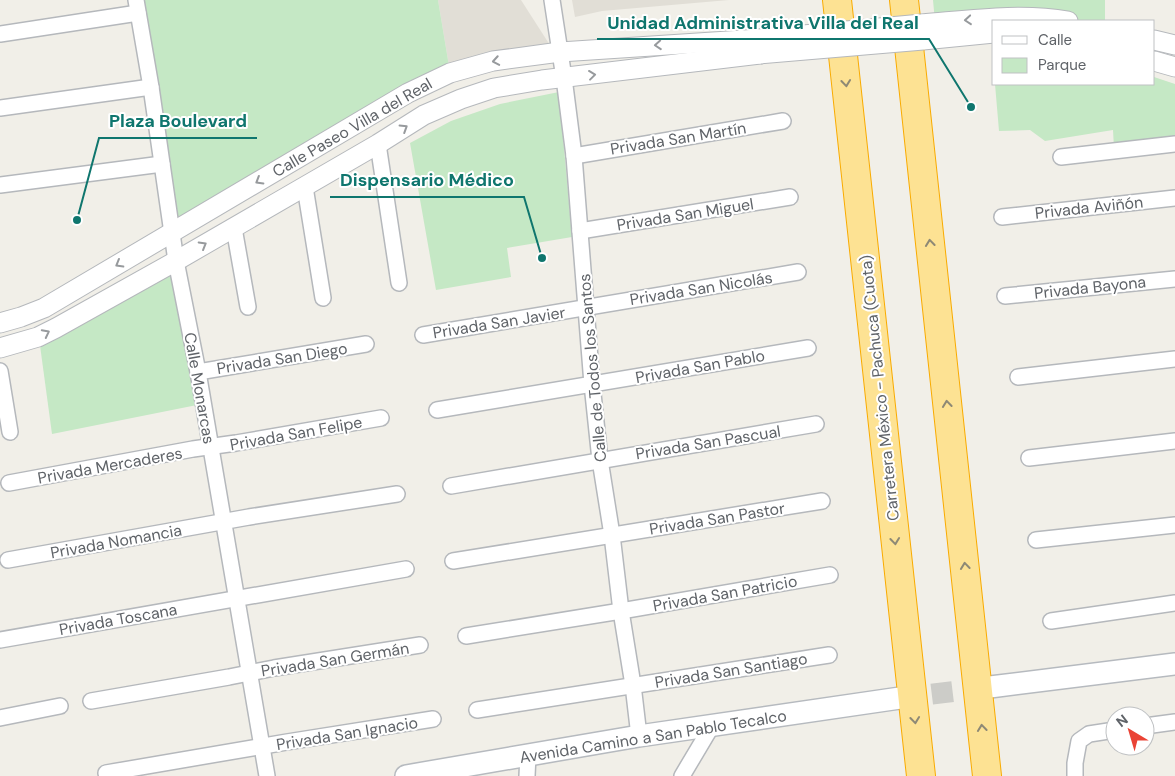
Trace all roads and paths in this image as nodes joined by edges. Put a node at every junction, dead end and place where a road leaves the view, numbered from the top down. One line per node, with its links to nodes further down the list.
1 (552, 0): 12 (street, Calle de Todos los Santos)
2 (837, 0): 102 (highway, Carretera México - Pachuca (Cuota), one-way to 102)
3 (904, 0): 103 (highway, one-way to 3)
4 (137, 6): 8 (street); 16 (street, Calle Monarcas)
5 (1062, 20): 6 (street, Calle Paseo Villa del Real, one-way to 6)
6 (923, 32): 7 (street, Calle Paseo Villa del Real); 11 (street, Calle Paseo Villa del Real, bridge)
7 (992, 32)
8 (0, 34)
9 (1155, 40): 10 (street)
10 (1175, 45)
11 (760, 47): 12 (street, Calle Paseo Villa del Real, one-way to 12); 15 (street, Calle Paseo Villa del Real, one-way to 11)
12 (560, 52): 15 (street, Calle de Todos los Santos); 31 (street, Calle Paseo Villa del Real, one-way to 31)
13 (1155, 61): 14 (street)
14 (1175, 67)
15 (564, 78): 19 (street, Calle Paseo Villa del Real, one-way to 15); 21 (street, Calle de Todos los Santos)
16 (150, 87): 17 (street); 23 (street, Calle Monarcas)
17 (0, 108)
18 (782, 121): 21 (street, Privada San Martín)
19 (378, 144): 25 (street, Calle Paseo Villa del Real); 35 (street)
20 (1175, 144): 22 (street)
21 (574, 156): 30 (street, Calle de Todos los Santos)
22 (1061, 157)
23 (162, 164): 24 (street); 31 (street, Calle Monarcas)
24 (0, 185)
25 (305, 187): 29 (street, Calle Paseo Villa del Real); 37 (street)
26 (790, 197): 30 (street, Privada San Miguel)
27 (1175, 198): 28 (street, Privada Aviñón)
28 (1002, 217)
29 (234, 228): 32 (street, Calle Paseo Villa del Real, one-way to 29); 39 (street)
30 (580, 231): 40 (street, Calle de Todos los Santos)
31 (172, 233): 32 (street, Calle Monarcas); 41 (street, Calle Paseo Villa del Real, one-way to 41)
32 (176, 261): 44 (street, Calle Paseo Villa del Real, one-way to 32); 48 (street, Calle Monarcas)
33 (798, 272): 38 (street, Privada San Nicolás)
34 (1175, 279): 36 (street, Privada Bayona)
35 (399, 283)
36 (1006, 296)
37 (323, 298)
38 (604, 304): 40 (street, Privada San Javier)
39 (248, 307)
40 (586, 307): 42 (street, Privada San Javier); 50 (street, Calle de Todos los Santos)
41 (0, 323)
42 (423, 335)
43 (366, 344): 48 (street, Privada San Diego)
44 (0, 348)
45 (808, 348): 50 (street, Privada San Pablo)
46 (1175, 360): 49 (street)
47 (0, 371): 54 (street)
48 (198, 372): 56 (street, Calle Monarcas)
49 (1018, 377)
50 (592, 384): 51 (street, Privada San Pablo); 58 (street, Calle de Todos los Santos)
51 (437, 410)
52 (381, 418): 56 (street, Privada San Felipe)
53 (816, 424): 58 (street, Privada San Pascual)
54 (10, 432)
55 (1175, 440): 57 (street)
56 (210, 447): 59 (street, Privada Mercaderes); 63 (street, Calle Monarcas)
57 (1029, 458)
58 (600, 460): 60 (street, Privada San Pascual); 65 (street, Calle de Todos los Santos)
59 (9, 483)
60 (451, 486)
61 (397, 494): 63 (street, Privada Nomancia)
62 (822, 501): 65 (street, Privada San Pastor)
63 (223, 522): 67 (street, Privada Nomancia); 71 (street, Calle Monarcas)
64 (1175, 525): 66 (street)
65 (612, 535): 68 (street, Privada San Pastor); 73 (street, Calle de Todos los Santos)
66 (1036, 540)
67 (8, 560)
68 (453, 561)
69 (406, 569): 71 (street, Privada Toscana)
70 (830, 575): 73 (street, Privada San Patricio)
71 (236, 598): 76 (street, Privada Toscana); 80 (street, Calle Monarcas)
72 (1175, 603): 74 (street)
73 (621, 611): 75 (street, Privada San Patricio); 81 (street, Calle de Todos los Santos)
74 (1051, 622)
75 (466, 636)
76 (0, 640)
77 (420, 645): 80 (street, Privada San Germán)
78 (829, 655): 81 (street, Privada San Santiago)
79 (1175, 664): 82 (main road)
80 (250, 673): 84 (street, Privada San Germán); 94 (street, Calle Monarcas)
81 (633, 685): 86 (street, Privada San Santiago); 93 (street, Calle de Todos los Santos)
82 (982, 688)
83 (900, 698): 90 (main road, Avenida Camino a San Pablo Tecalco)
84 (91, 701)
85 (60, 706): 87 (street)
86 (477, 710)
87 (0, 718)
88 (433, 719): 94 (street, Privada San Ignacio)
89 (1175, 722): 91 (street)
90 (714, 724): 93 (main road, Avenida Camino a San Pablo Tecalco); 101 (street)
91 (1155, 725)
92 (1105, 732): 96 (street)
93 (639, 736): 95 (main road, Avenida Camino a San Pablo Tecalco)
94 (262, 747): 98 (street, Privada San Ignacio); 99 (street, Calle Monarcas)
95 (528, 766): 97 (main road, Avenida Camino a San Pablo Tecalco)
96 (1075, 770)
97 (474, 771): 100 (main road, Avenida Camino a San Pablo Tecalco)
98 (106, 774)
99 (267, 776)
100 (406, 776)
101 (682, 776)
102 (921, 776)
103 (988, 776)

